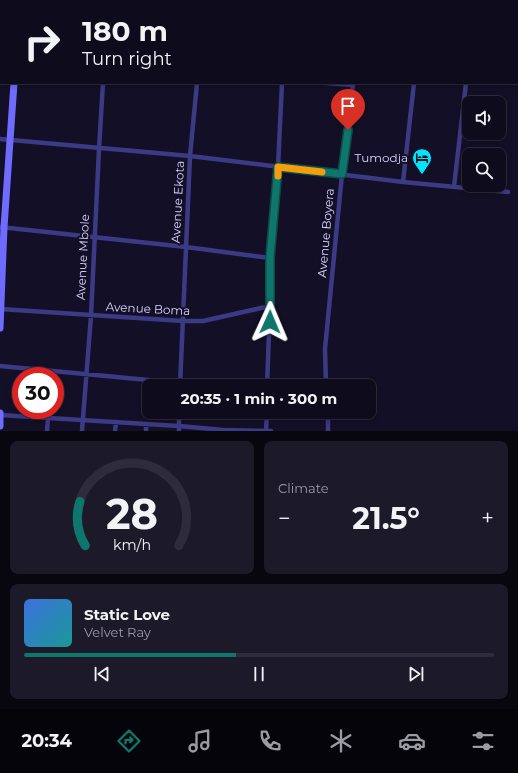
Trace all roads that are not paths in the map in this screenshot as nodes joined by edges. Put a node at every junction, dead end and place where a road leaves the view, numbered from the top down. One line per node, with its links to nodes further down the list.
1 (14, 84): 9 (street)
2 (103, 84): 10 (street, Avenue Mbole)
3 (197, 84): 11 (street, Avenue Ekota)
4 (282, 84): 12 (street)
5 (353, 84): 13 (street, Avenue Boyera)
6 (414, 84): 14 (street)
7 (466, 84): 15 (street)
8 (0, 139): 9 (street)
9 (11, 140): 10 (street); 17 (street)
10 (98, 149): 11 (street); 18 (street, Avenue Mbole)
11 (190, 156): 12 (street); 19 (street, Avenue Ekota)
12 (278, 167): 13 (street); 20 (street)
13 (342, 174): 14 (street); 30 (street, Avenue Boyera)
14 (402, 182): 15 (street)
15 (454, 187): 16 (street)
16 (508, 192)
17 (2, 227): 18 (street); 22 (street)
18 (94, 238): 19 (street); 23 (street, Avenue Mbole)
19 (186, 247): 20 (street); 24 (street, Avenue Ekota)
20 (270, 258): 21 (street)
21 (270, 306): 24 (street, Avenue Boma); 29 (street)
22 (1, 310): 23 (street, Avenue Boma); 25 (street)
23 (91, 316): 24 (street, Avenue Boma); 27 (street, Avenue Mbole)
24 (183, 321): 28 (street, Avenue Ekota)
25 (0, 328)
26 (0, 366): 27 (street)
27 (87, 373): 31 (street); 38 (street, Avenue Mbole)
28 (180, 379)
29 (268, 379)
30 (326, 379)
31 (142, 380)
32 (0, 414): 33 (street); 41 (street)
33 (12, 415)
34 (48, 419): 43 (street)
35 (64, 419): 38 (street)
36 (267, 419): 48 (street)
37 (328, 419): 50 (street)
38 (82, 420): 39 (street); 44 (street, Avenue Mbole)
39 (116, 422): 40 (street); 45 (street)
40 (146, 424): 42 (street); 46 (street)
41 (0, 426)
42 (179, 428): 47 (street)
43 (47, 431)
44 (82, 431)
45 (115, 431)
46 (146, 431)
47 (223, 431): 48 (street)
48 (266, 431): 49 (street)
49 (271, 431)
50 (328, 431)

